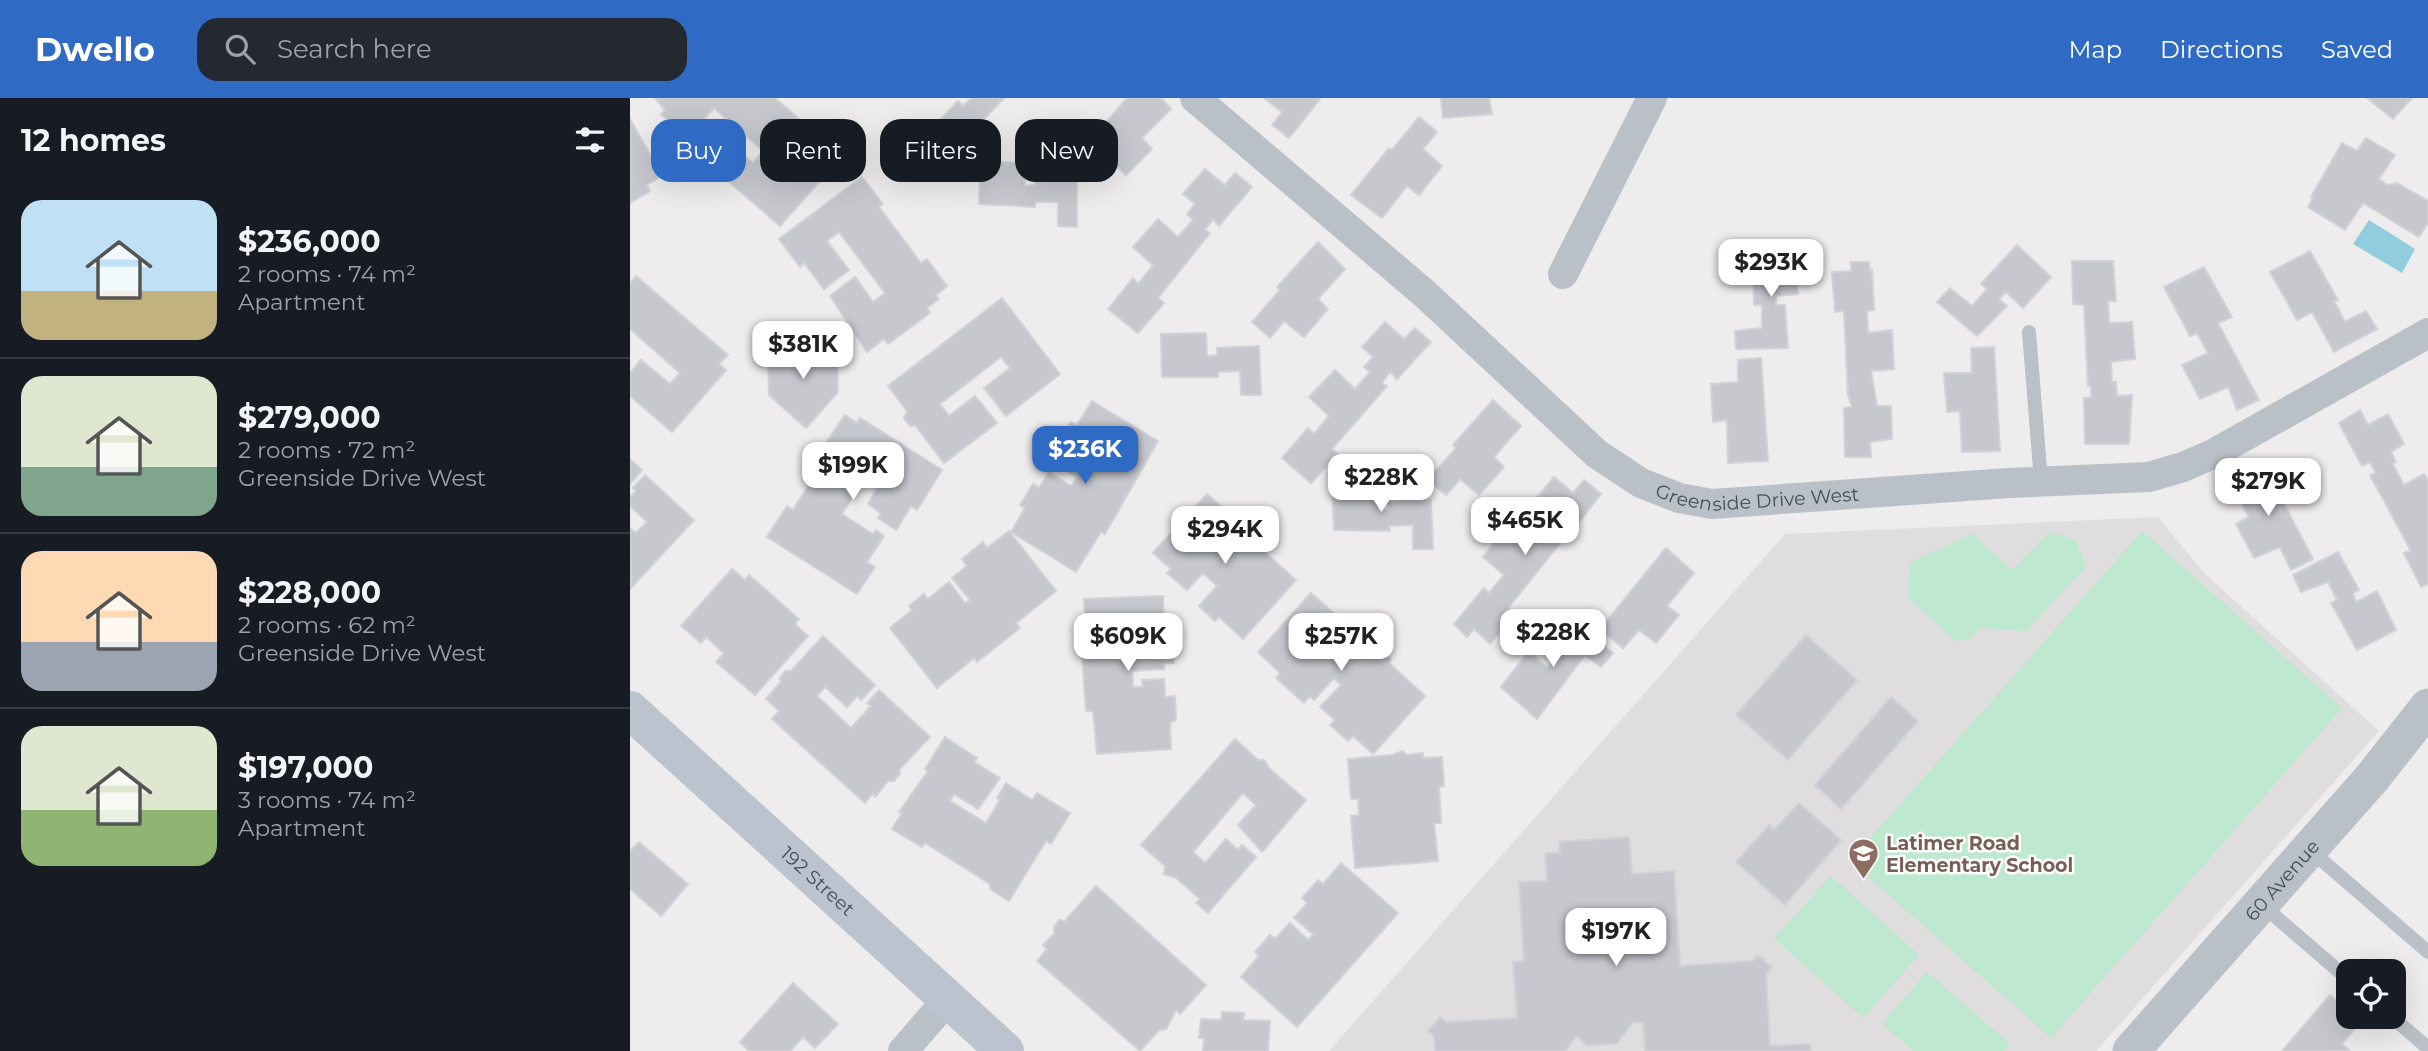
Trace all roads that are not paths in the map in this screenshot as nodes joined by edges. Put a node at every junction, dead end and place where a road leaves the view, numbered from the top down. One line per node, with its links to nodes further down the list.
1 (1195, 98): 6 (street, Greenside Drive West)
2 (1652, 98): 3 (street)
3 (1563, 274)
4 (2029, 332): 6 (lane)
5 (2428, 332): 6 (street, Greenside Drive West)
6 (2041, 481)
7 (2428, 707): 9 (street, 60 Avenue)
8 (630, 710): 13 (main road, 192 Street)
9 (2309, 850): 10 (street, 60 Avenue); 11 (lane)
10 (2261, 904): 12 (lane); 18 (street, 60 Avenue)
11 (2428, 952)
12 (2336, 969)
13 (948, 999): 16 (street); 17 (main road, 192 Street)
14 (2406, 1029): 15 (lane)
15 (2428, 1048)
16 (902, 1051)
17 (1004, 1051)
18 (2131, 1051)

